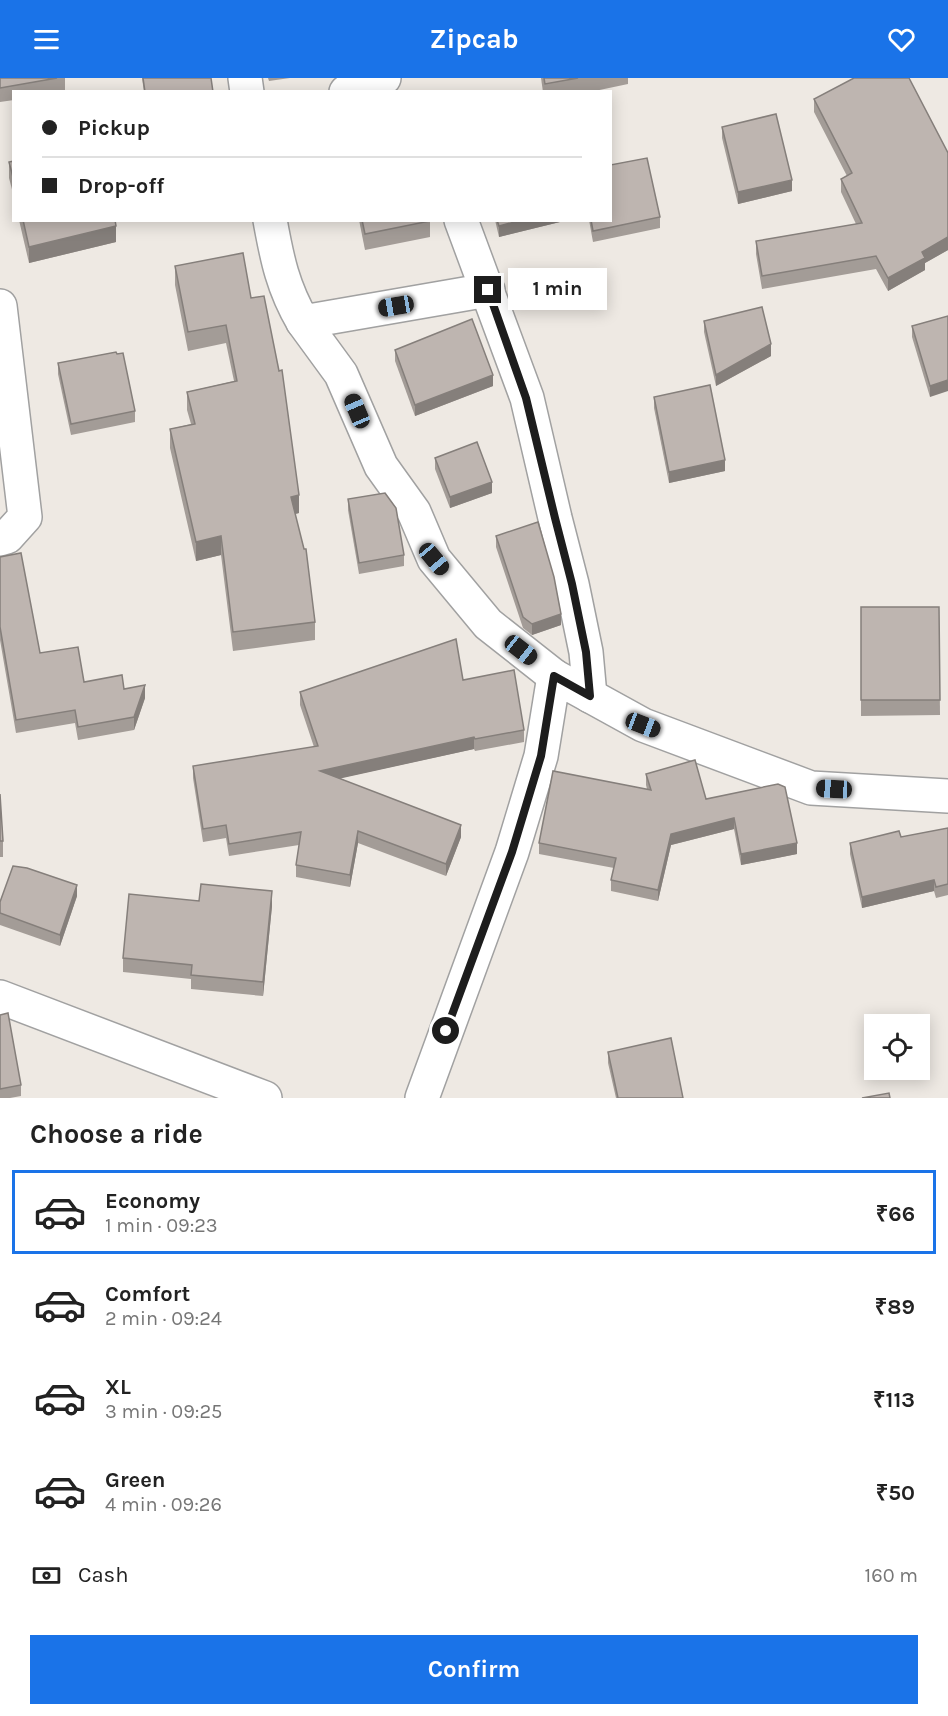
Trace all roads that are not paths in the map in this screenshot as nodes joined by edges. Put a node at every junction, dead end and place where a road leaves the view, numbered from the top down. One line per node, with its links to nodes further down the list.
1 (384, 78): 2 (street)
2 (351, 90)
3 (270, 222): 7 (street)
4 (462, 222): 5 (street)
5 (488, 290): 7 (street); 10 (street)
6 (0, 306): 8 (street)
7 (303, 322): 9 (street)
8 (0, 539)
9 (554, 676): 10 (street); 14 (street)
10 (590, 696): 11 (street)
11 (948, 796)
12 (0, 998): 13 (street)
13 (265, 1098)
14 (422, 1098)

